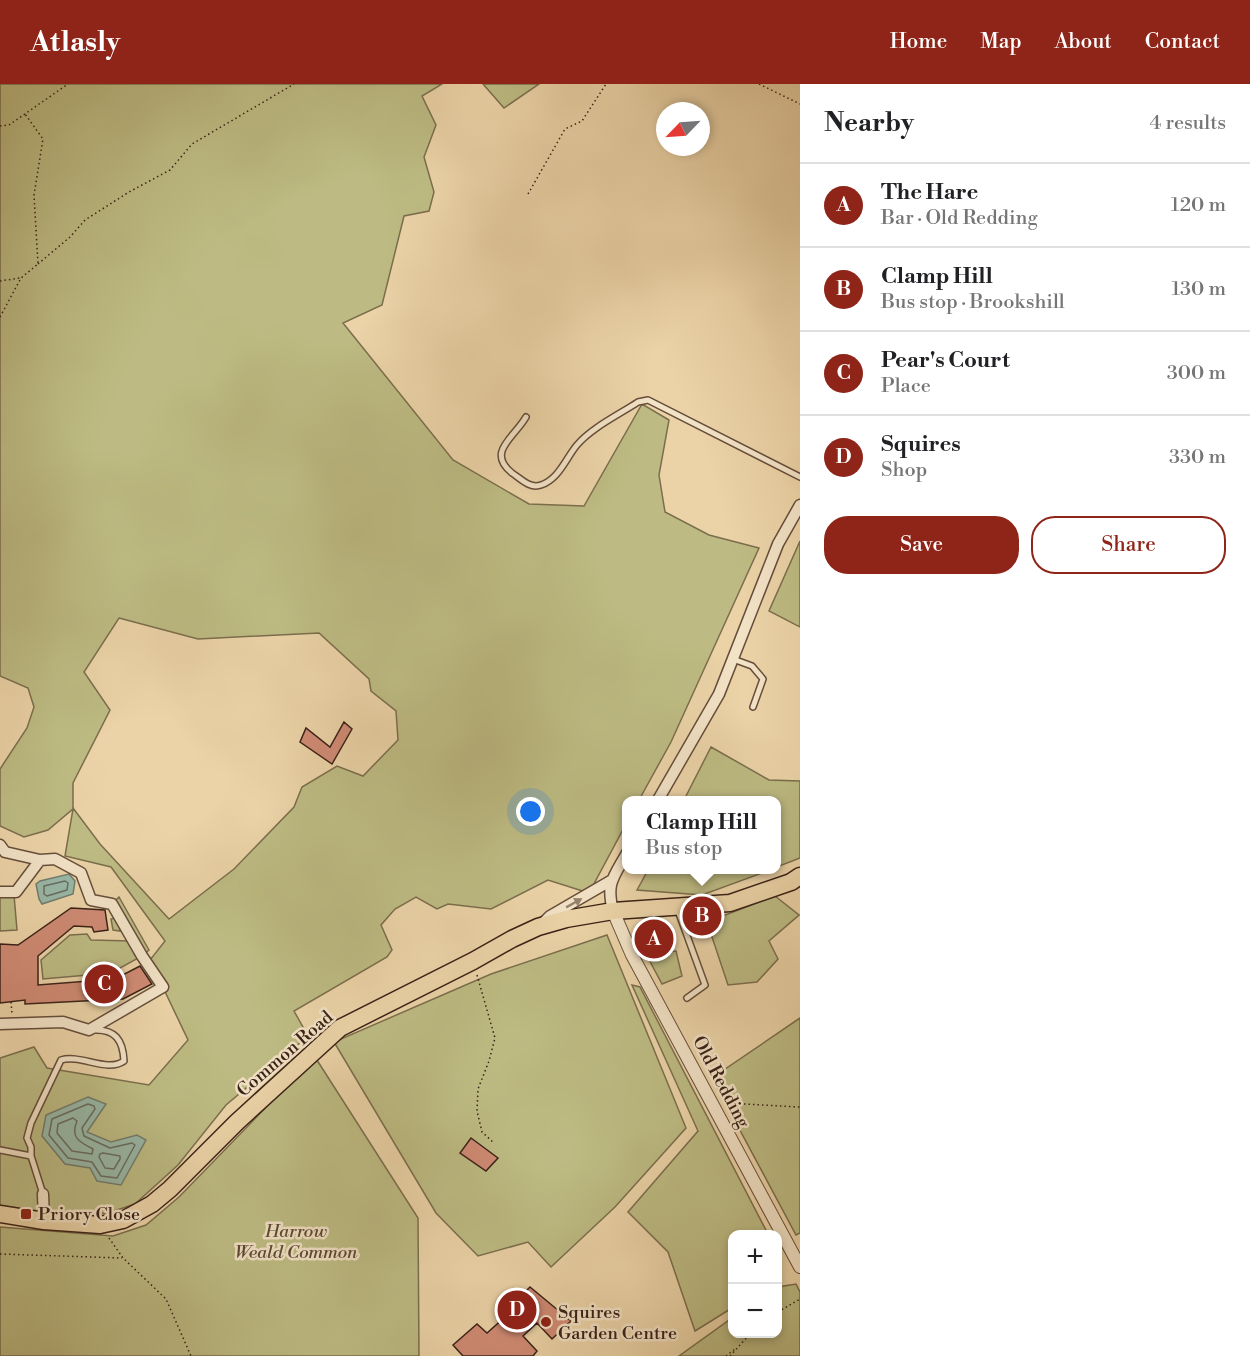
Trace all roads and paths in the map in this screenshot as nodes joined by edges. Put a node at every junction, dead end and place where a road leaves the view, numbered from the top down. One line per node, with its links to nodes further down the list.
1 (68, 84): 6 (path)
2 (294, 84): 9 (path)
3 (606, 84): 8 (path)
4 (759, 84): 5 (path)
5 (800, 104)
6 (25, 114): 7 (path); 9 (path)
7 (0, 126)
8 (528, 194)
9 (38, 264): 10 (path)
10 (21, 278): 11 (path); 12 (path)
11 (0, 281)
12 (0, 317)
13 (526, 417): 14 (lane)
14 (800, 477)
15 (800, 505): 16 (street)
16 (733, 659): 17 (lane); 18 (street)
17 (753, 707)
18 (661, 796)
19 (0, 845): 20 (street)
20 (40, 860): 24 (street); 31 (street)
21 (622, 862): 23 (street)
22 (800, 876): 25 (main road, Common Road)
23 (612, 880): 26 (street); 27 (street, one-way to 23)
24 (0, 892)
25 (677, 907): 26 (main road, Common Road); 29 (lane)
26 (613, 912): 27 (main road, Common Road); 32 (street, Old Redding)
27 (538, 927): 28 (main road, Common Road)
28 (473, 961): 34 (path); 40 (main road, Common Road)
29 (687, 998)
30 (0, 1024): 31 (street)
31 (89, 1030): 36 (lane)
32 (711, 1103): 33 (path); 43 (street, Old Redding)
33 (800, 1107)
34 (494, 1143)
35 (0, 1150): 36 (lane)
36 (31, 1156): 37 (lane)
37 (43, 1194): 39 (street)
38 (0, 1214): 39 (main road, Common Road)
39 (44, 1221): 40 (main road, Common Road)
40 (100, 1225): 42 (path)
41 (0, 1254): 42 (path)
42 (123, 1258): 48 (path)
43 (800, 1267)
44 (800, 1299): 45 (path)
45 (782, 1309)
46 (747, 1338): 47 (path)
47 (741, 1345): 49 (path); 50 (path)
48 (191, 1356)
49 (726, 1356)
50 (730, 1356)

